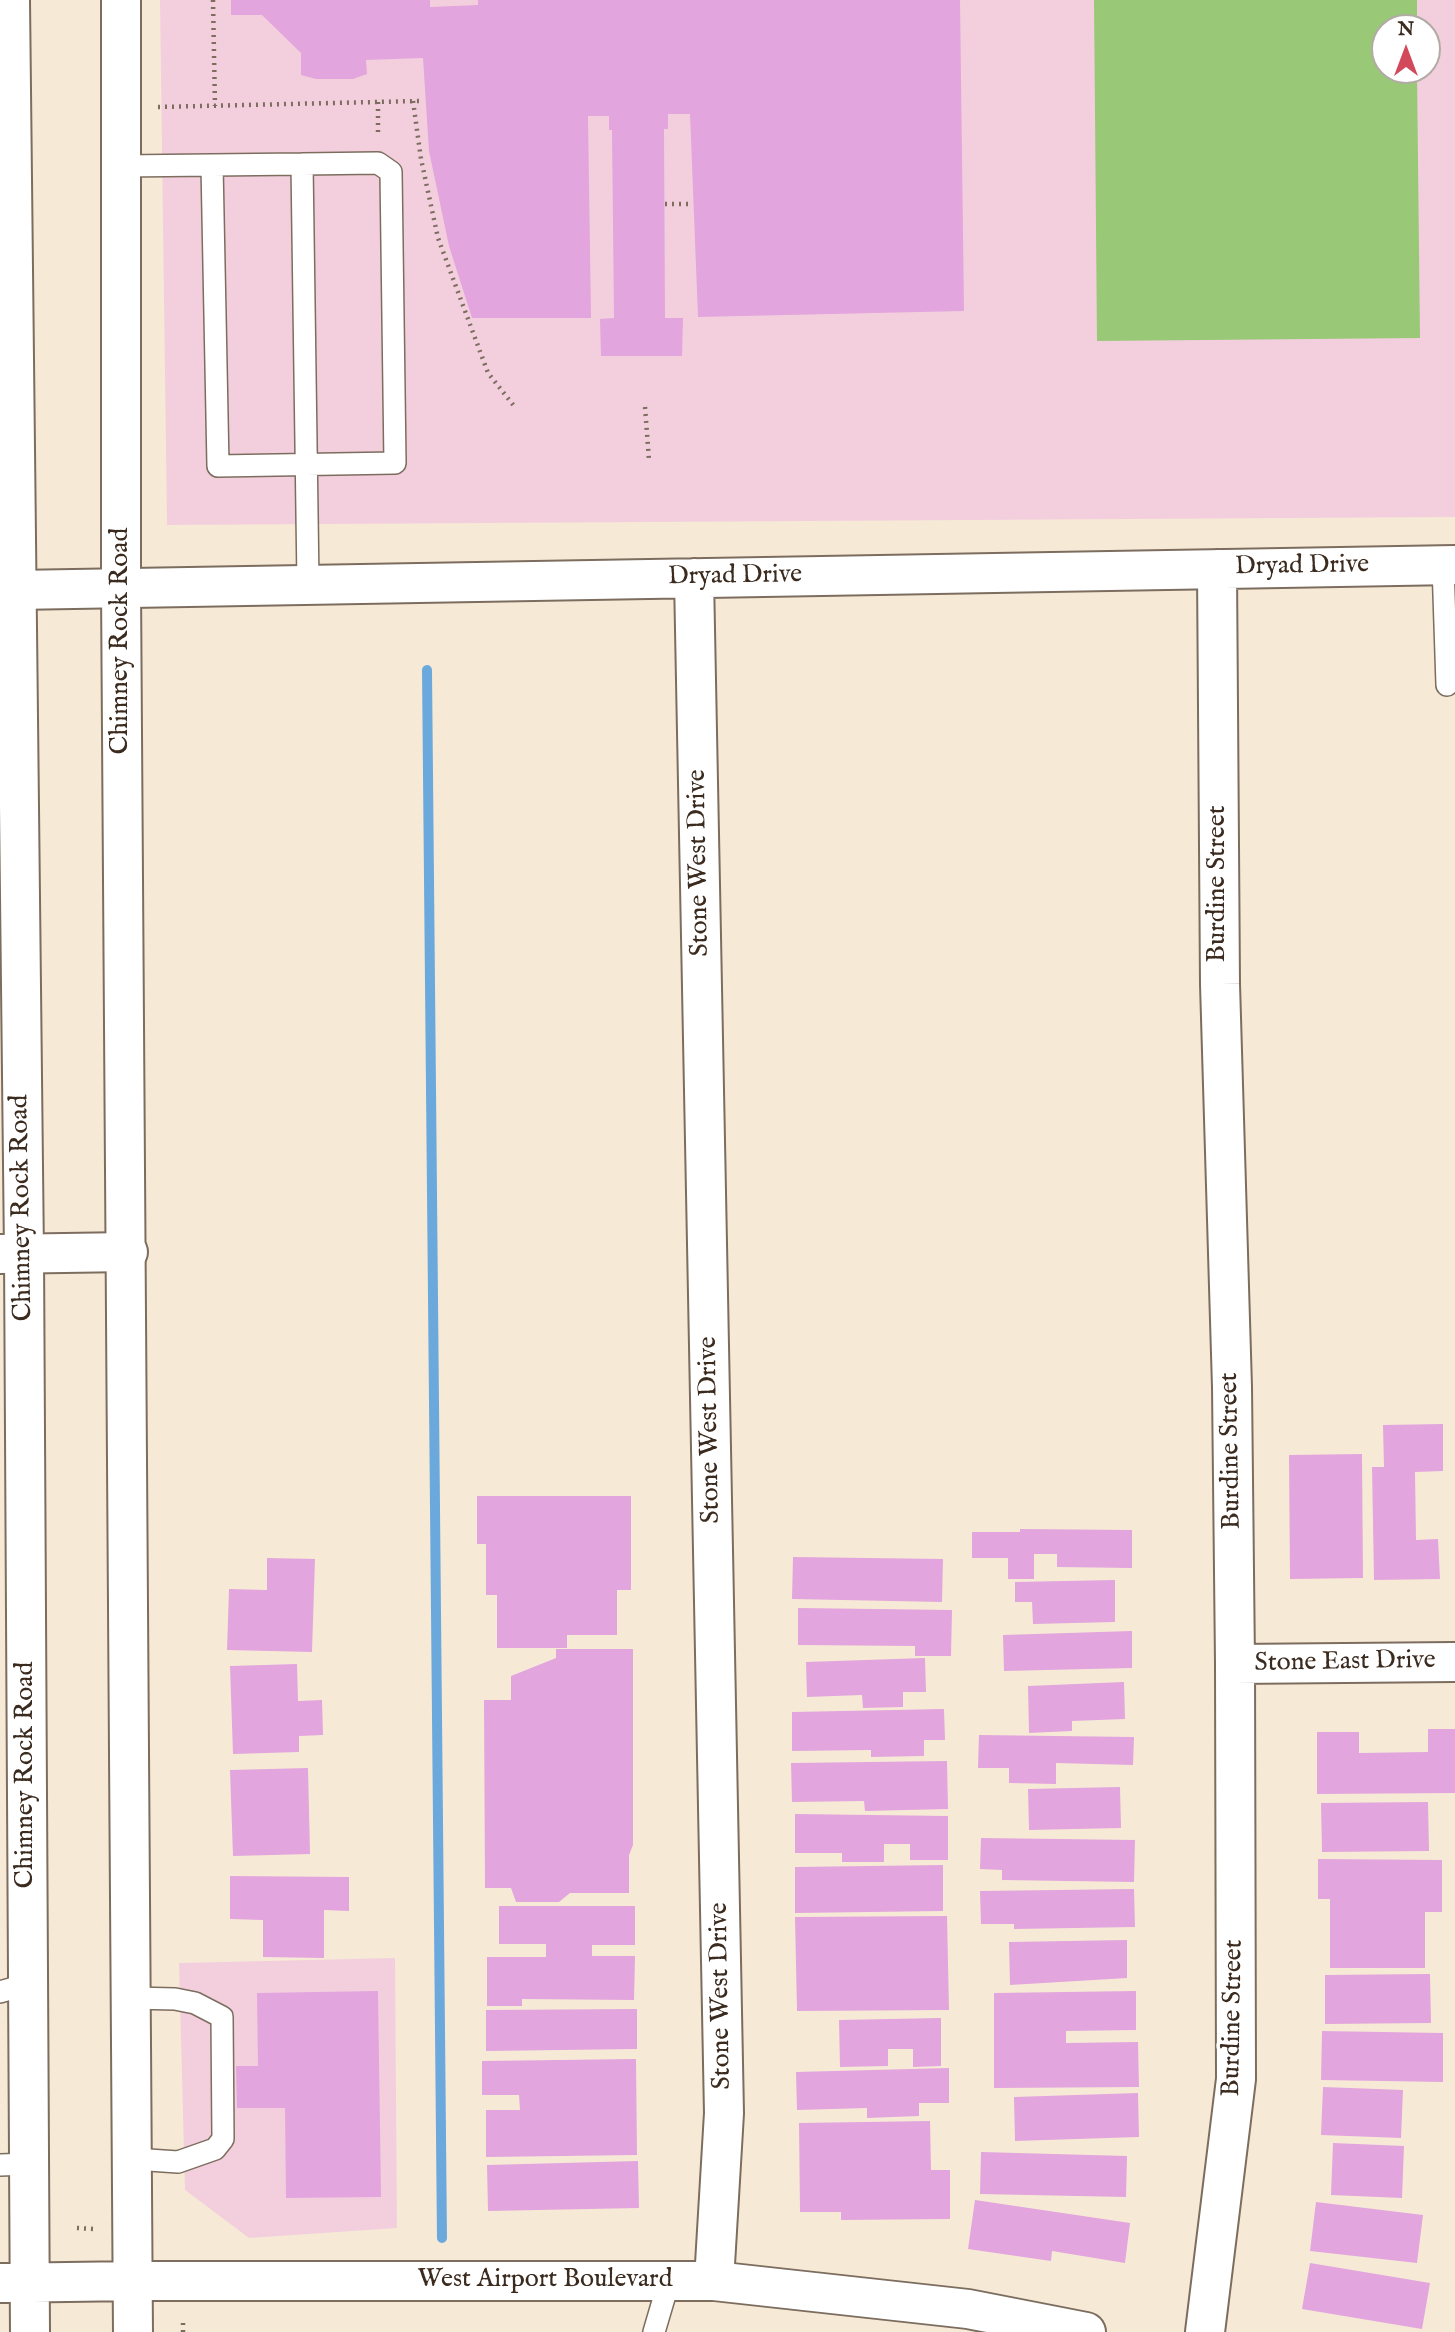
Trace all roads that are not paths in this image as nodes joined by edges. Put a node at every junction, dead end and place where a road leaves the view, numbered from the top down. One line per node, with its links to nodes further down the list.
1 (10, 0): 12 (street, Chimney Rock Road)
2 (121, 0): 5 (street, Chimney Rock Road)
3 (302, 164): 4 (lane); 6 (lane); 6 (lane)
4 (212, 165): 5 (lane); 6 (lane)
5 (121, 166): 11 (street, Chimney Rock Road)
6 (306, 466): 10 (lane)
7 (1449, 565): 8 (street, Dryad Drive); 13 (lane)
8 (1217, 569): 9 (street, Dryad Drive); 17 (street, Burdine Street)
9 (694, 578): 10 (street, Dryad Drive); 24 (street, Stone West Drive)
10 (308, 583): 11 (street, Dryad Drive)
11 (121, 588): 12 (street, Dryad Drive); 14 (street, Chimney Rock Road)
12 (16, 590): 15 (street, Chimney Rock Road)
13 (1447, 685)
14 (128, 1252): 15 (street); 19 (street, Chimney Rock Road)
15 (12, 1254): 18 (street, Chimney Rock Road)
16 (1455, 1662): 17 (street, Stone East Drive)
17 (1235, 1664): 30 (street, Burdine Street)
18 (14, 1988): 21 (street, Chimney Rock Road)
19 (133, 1998): 20 (street, Chimney Rock Road); 20 (lane)
20 (134, 2159): 22 (street, Chimney Rock Road)
21 (14, 2164): 25 (street, Chimney Rock Road)
22 (134, 2281): 23 (street, West Airport Boulevard); 25 (street, West Airport Boulevard); 27 (street, Chimney Rock Road)
23 (669, 2281): 24 (street, West Airport Boulevard); 28 (lane)
24 (714, 2281): 29 (street, West Airport Boulevard)
25 (15, 2283): 26 (street, Chimney Rock Road)
26 (30, 2332)
27 (133, 2332)
28 (654, 2332)
29 (1086, 2332)
30 (1205, 2332)

